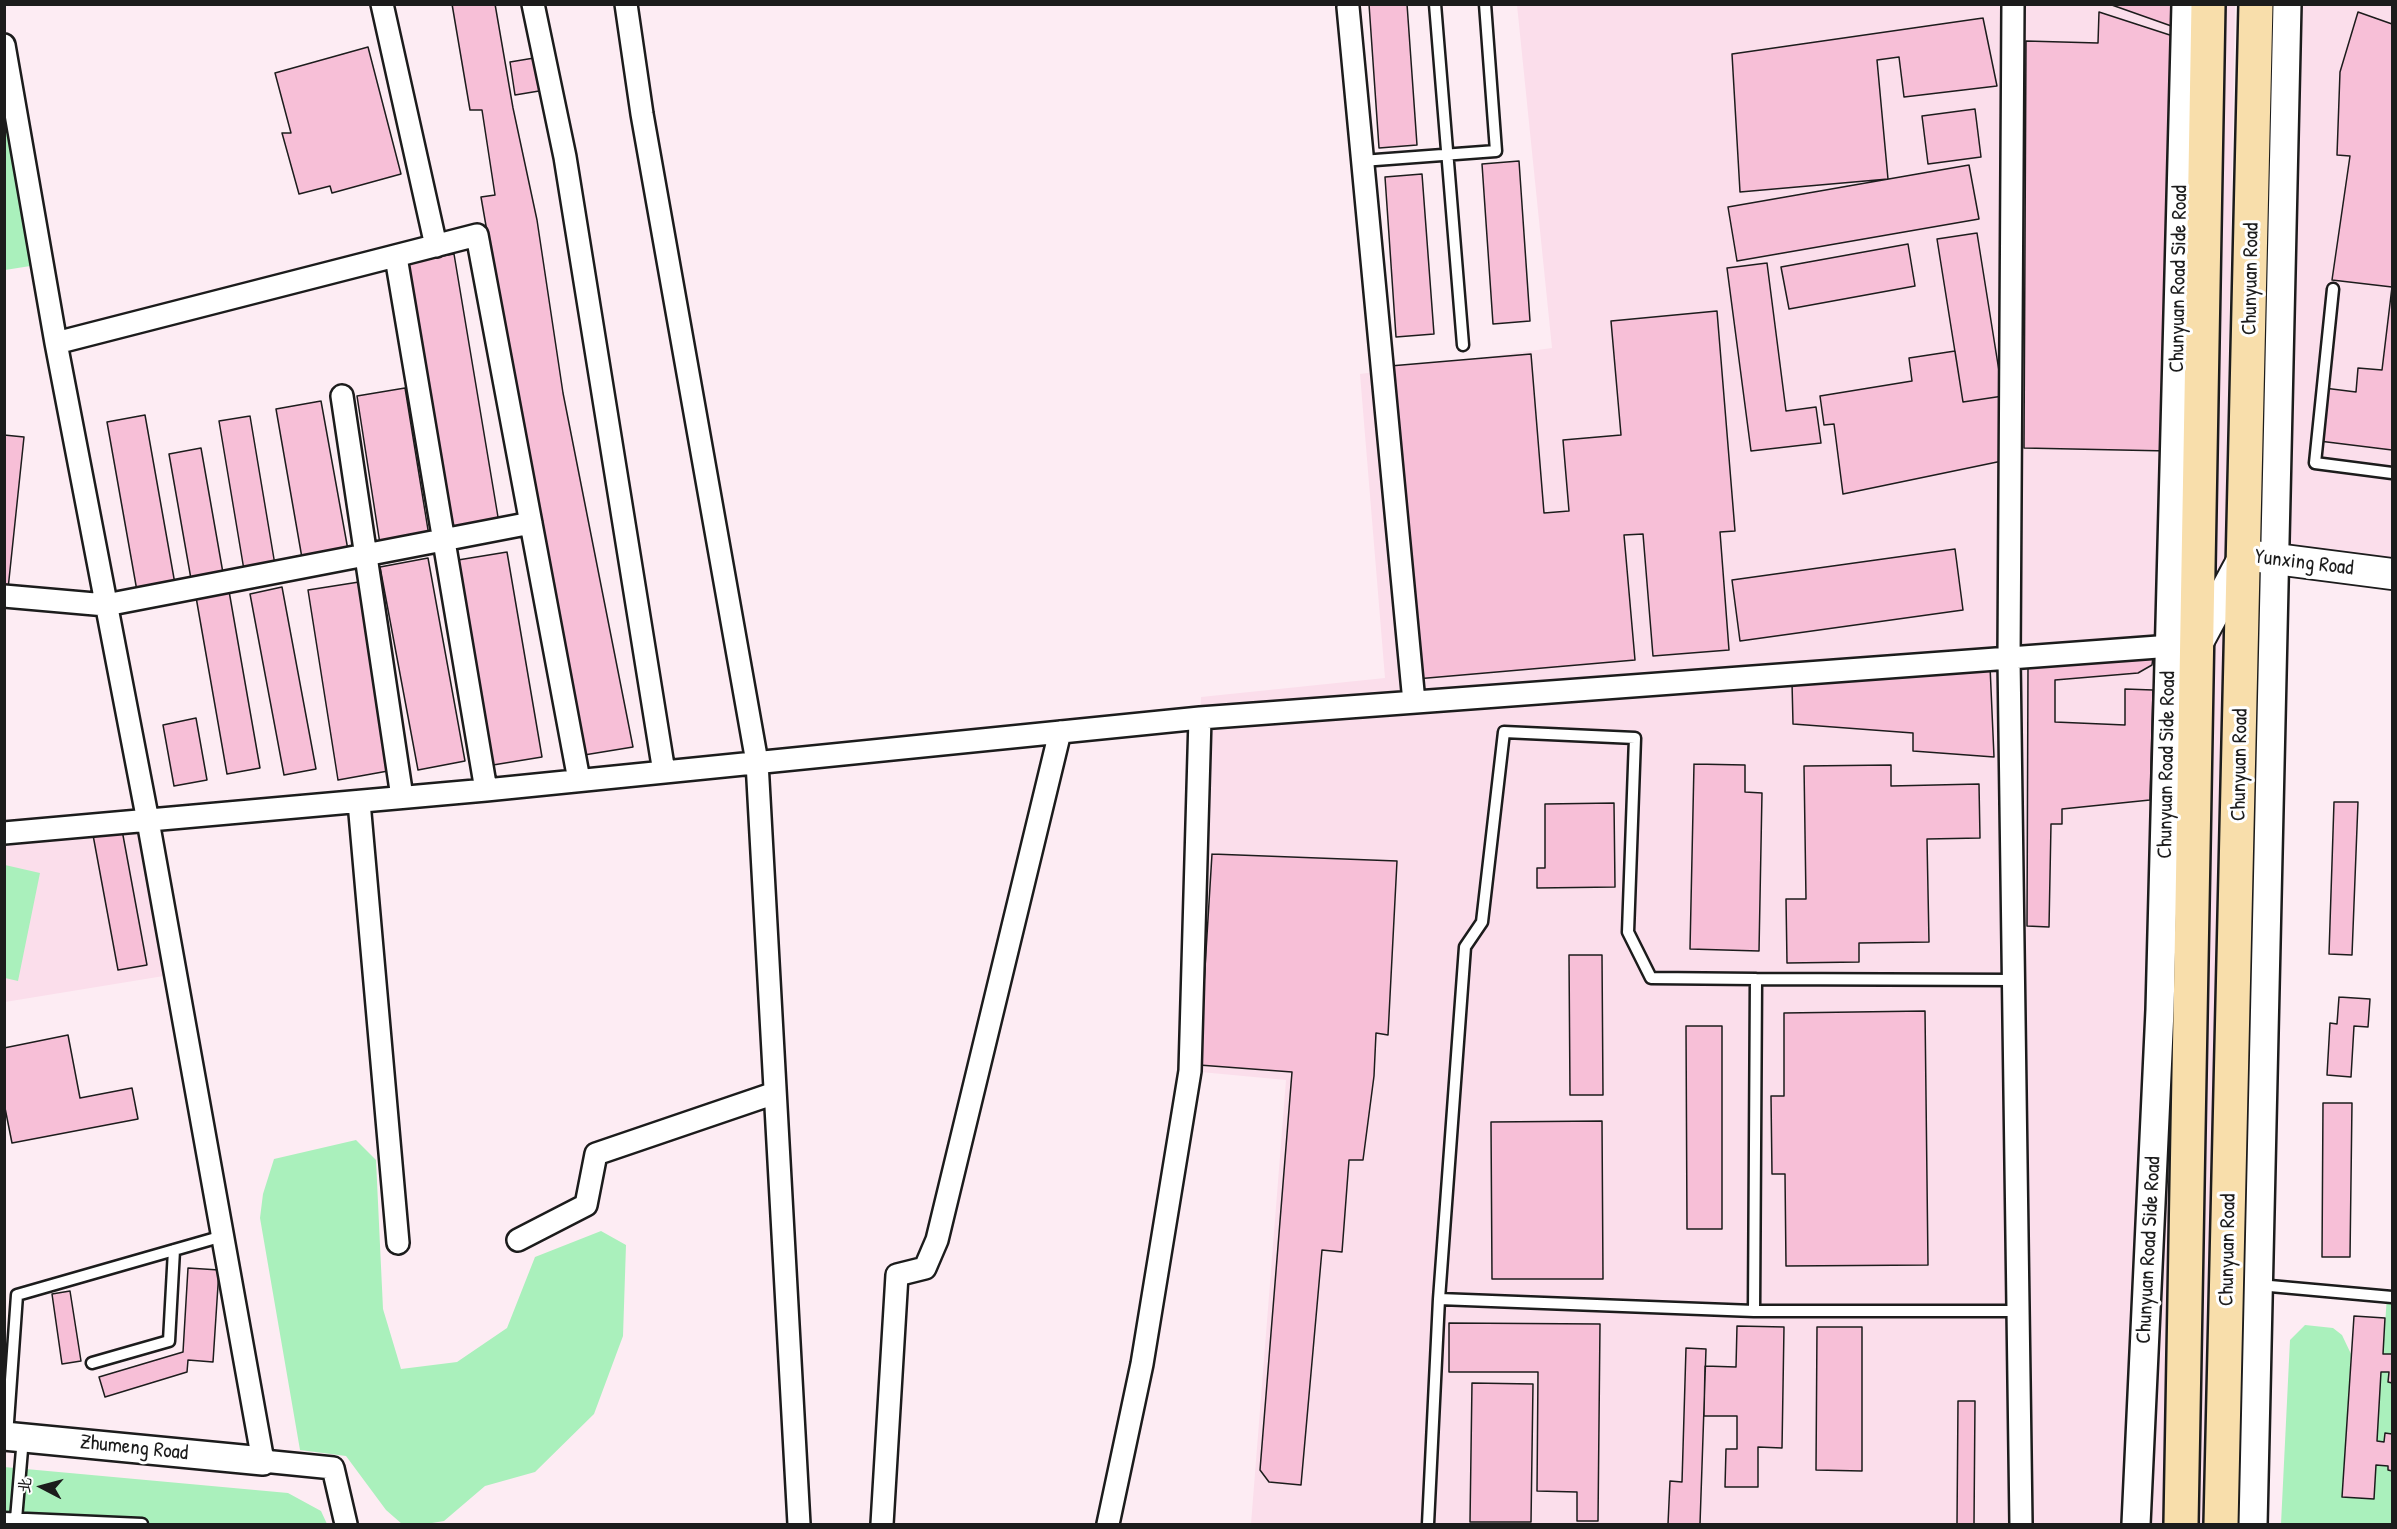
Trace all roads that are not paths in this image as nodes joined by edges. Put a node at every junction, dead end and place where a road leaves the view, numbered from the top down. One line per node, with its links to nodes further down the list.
1 (382, 4): 15 (street)
2 (533, 4): 35 (street)
3 (626, 4): 34 (street)
4 (1435, 4): 13 (lane)
5 (1485, 4): 13 (lane)
6 (2013, 4): 30 (street)
7 (2186, 4): 29 (street, Chunyuan Road Side Road)
8 (2208, 4): 29 (main road, Chunyuan Road)
9 (2256, 4): 25 (main road, Chunyuan Road)
10 (2288, 4): 25 (street)
11 (1348, 7): 14 (street)
12 (4, 45): 18 (street)
13 (1448, 154): 14 (lane); 19 (lane)
14 (1362, 161): 31 (street)
15 (436, 246): 16 (street); 22 (street)
16 (396, 256): 18 (street); 23 (street)
17 (2333, 289): 21 (lane)
18 (56, 343): 28 (street)
19 (1463, 345)
20 (342, 396): 24 (street)
21 (2392, 473)
22 (531, 523): 23 (street); 36 (street)
23 (444, 540): 24 (street); 37 (street)
24 (365, 555): 28 (street); 38 (street)
25 (2261, 557): 26 (main road, Yunxing Road); 29 (main road, Yunxing Road); 49 (street); 68 (main road, Chunyuan Road)
26 (2392, 574)
27 (4, 596): 28 (street)
28 (106, 605): 40 (street)
29 (2184, 645): 30 (street); 66 (street, Chunyuan Road Side Road); 67 (main road, Chunyuan Road)
30 (2009, 658): 31 (street); 43 (street)
31 (1414, 702): 32 (street)
32 (1200, 718): 33 (street); 63 (street)
33 (1060, 732): 34 (street); 62 (street)
34 (757, 762): 35 (street); 44 (street)
35 (664, 772): 36 (street)
36 (579, 780): 37 (street)
37 (486, 790): 38 (street)
38 (402, 797): 39 (street)
39 (358, 802): 40 (street); 47 (street)
40 (148, 821): 41 (street); 45 (street)
41 (4, 833)
42 (1756, 979): 43 (lane); 51 (lane); 52 (lane)
43 (2014, 980): 53 (street)
44 (775, 1093): 46 (street); 61 (street)
45 (223, 1236): 48 (lane); 56 (street)
46 (518, 1239)
47 (398, 1243)
48 (174, 1250): 54 (lane); 55 (lane)
49 (2259, 1285): 50 (lane); 69 (street)
50 (2392, 1297)
51 (1439, 1299): 52 (lane); 64 (lane)
52 (1754, 1311): 53 (lane)
53 (2018, 1311): 65 (street)
54 (92, 1363)
55 (12, 1436): 56 (street, Zhumeng Road); 57 (lane)
56 (263, 1461): 60 (street)
57 (10, 1518): 58 (lane)
58 (124, 1524): 59 (lane)
59 (142, 1524)
60 (346, 1524)
61 (799, 1524)
62 (882, 1524)
63 (1108, 1524)
64 (1428, 1524)
65 (2021, 1524)
66 (2136, 1524)
67 (2181, 1524)
68 (2221, 1524)
69 (2253, 1524)

